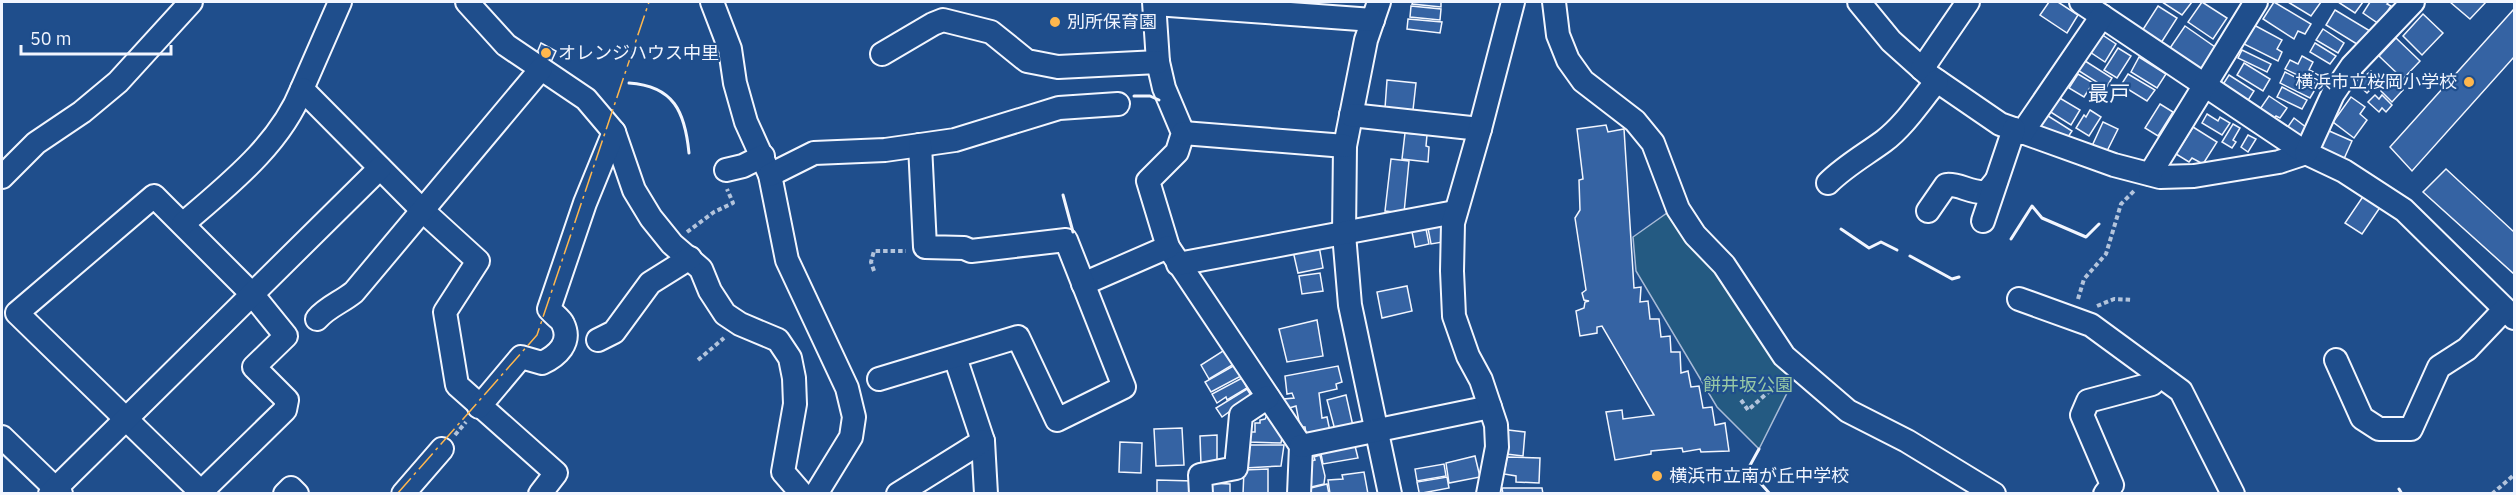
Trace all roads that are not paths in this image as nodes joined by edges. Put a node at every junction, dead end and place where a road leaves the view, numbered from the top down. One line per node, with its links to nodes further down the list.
1 (191, 2): 34 (street)
2 (340, 2): 20 (street)
3 (712, 2): 30 (street)
4 (1513, 2): 23 (street)
5 (1554, 2): 78 (street)
6 (1859, 2): 18 (street)
7 (1968, 2): 18 (street)
8 (2081, 2): 14 (street)
9 (2256, 2): 19 (street)
10 (2413, 2): 29 (street)
11 (1154, 3): 13 (street); 16 (street)
12 (474, 4): 17 (street)
13 (1362, 10): 22 (street)
14 (2102, 16): 19 (street); 24 (street)
15 (882, 54): 16 (street)
16 (1158, 62): 26 (street)
17 (542, 69): 25 (street); 37 (street)
18 (1929, 75): 24 (street); 36 (street)
19 (2205, 85): 29 (street); 33 (street)
20 (302, 89): 31 (street); 41 (street)
21 (1118, 104): 27 (street)
22 (1351, 115): 23 (street); 28 (street)
23 (1480, 129): 39 (street)
24 (2018, 131): 33 (street); 35 (street)
25 (614, 132): 44 (street); 58 (street)
26 (1183, 133): 28 (street); 43 (street)
27 (920, 145): 30 (street); 45 (street)
28 (1345, 146): 42 (street)
29 (2306, 153): 33 (street); 49 (street)
30 (766, 166): 32 (street); 71 (street)
31 (380, 168): 37 (street); 46 (street)
32 (726, 170)
33 (2150, 174)
34 (2, 177)
35 (1996, 182): 38 (street); 40 (street)
36 (1828, 183)
37 (422, 210): 50 (street); 58 (street)
38 (1928, 211)
39 (1455, 212): 42 (street); 57 (street)
40 (1983, 221)
41 (183, 224): 46 (street); 48 (street)
42 (1344, 234): 43 (street); 60 (street)
43 (1173, 255): 45 (street); 56 (street)
44 (690, 258): 51 (street); 70 (street)
45 (1083, 284): 52 (street)
46 (252, 294): 59 (street); 59 (street)
47 (2019, 299): 54 (street)
48 (9, 306): 59 (street)
49 (2509, 314): 53 (street)
50 (317, 319)
51 (598, 340)
52 (955, 357): 55 (street); 62 (street)
53 (2336, 360)
54 (2160, 376): 79 (street); 80 (street)
55 (879, 379)
56 (1268, 397): 63 (street); 74 (street)
57 (1490, 406): 60 (street); 77 (street)
58 (479, 407): 69 (street)
59 (126, 418): 65 (street)
60 (1375, 430): 63 (street); 76 (street)
61 (2, 436): 65 (street)
62 (983, 441): 72 (street); 73 (street)
63 (1301, 446): 75 (street)
64 (442, 449): 68 (street)
65 (56, 492)
66 (285, 494): 67 (street)
67 (297, 494)
68 (403, 494)
69 (540, 494)
70 (802, 494)
71 (816, 494)
72 (898, 494)
73 (986, 494)
74 (1201, 494)
75 (1299, 494)
76 (1390, 494)
77 (1488, 494)
78 (1995, 494)
79 (2105, 494)
80 (2233, 494)

